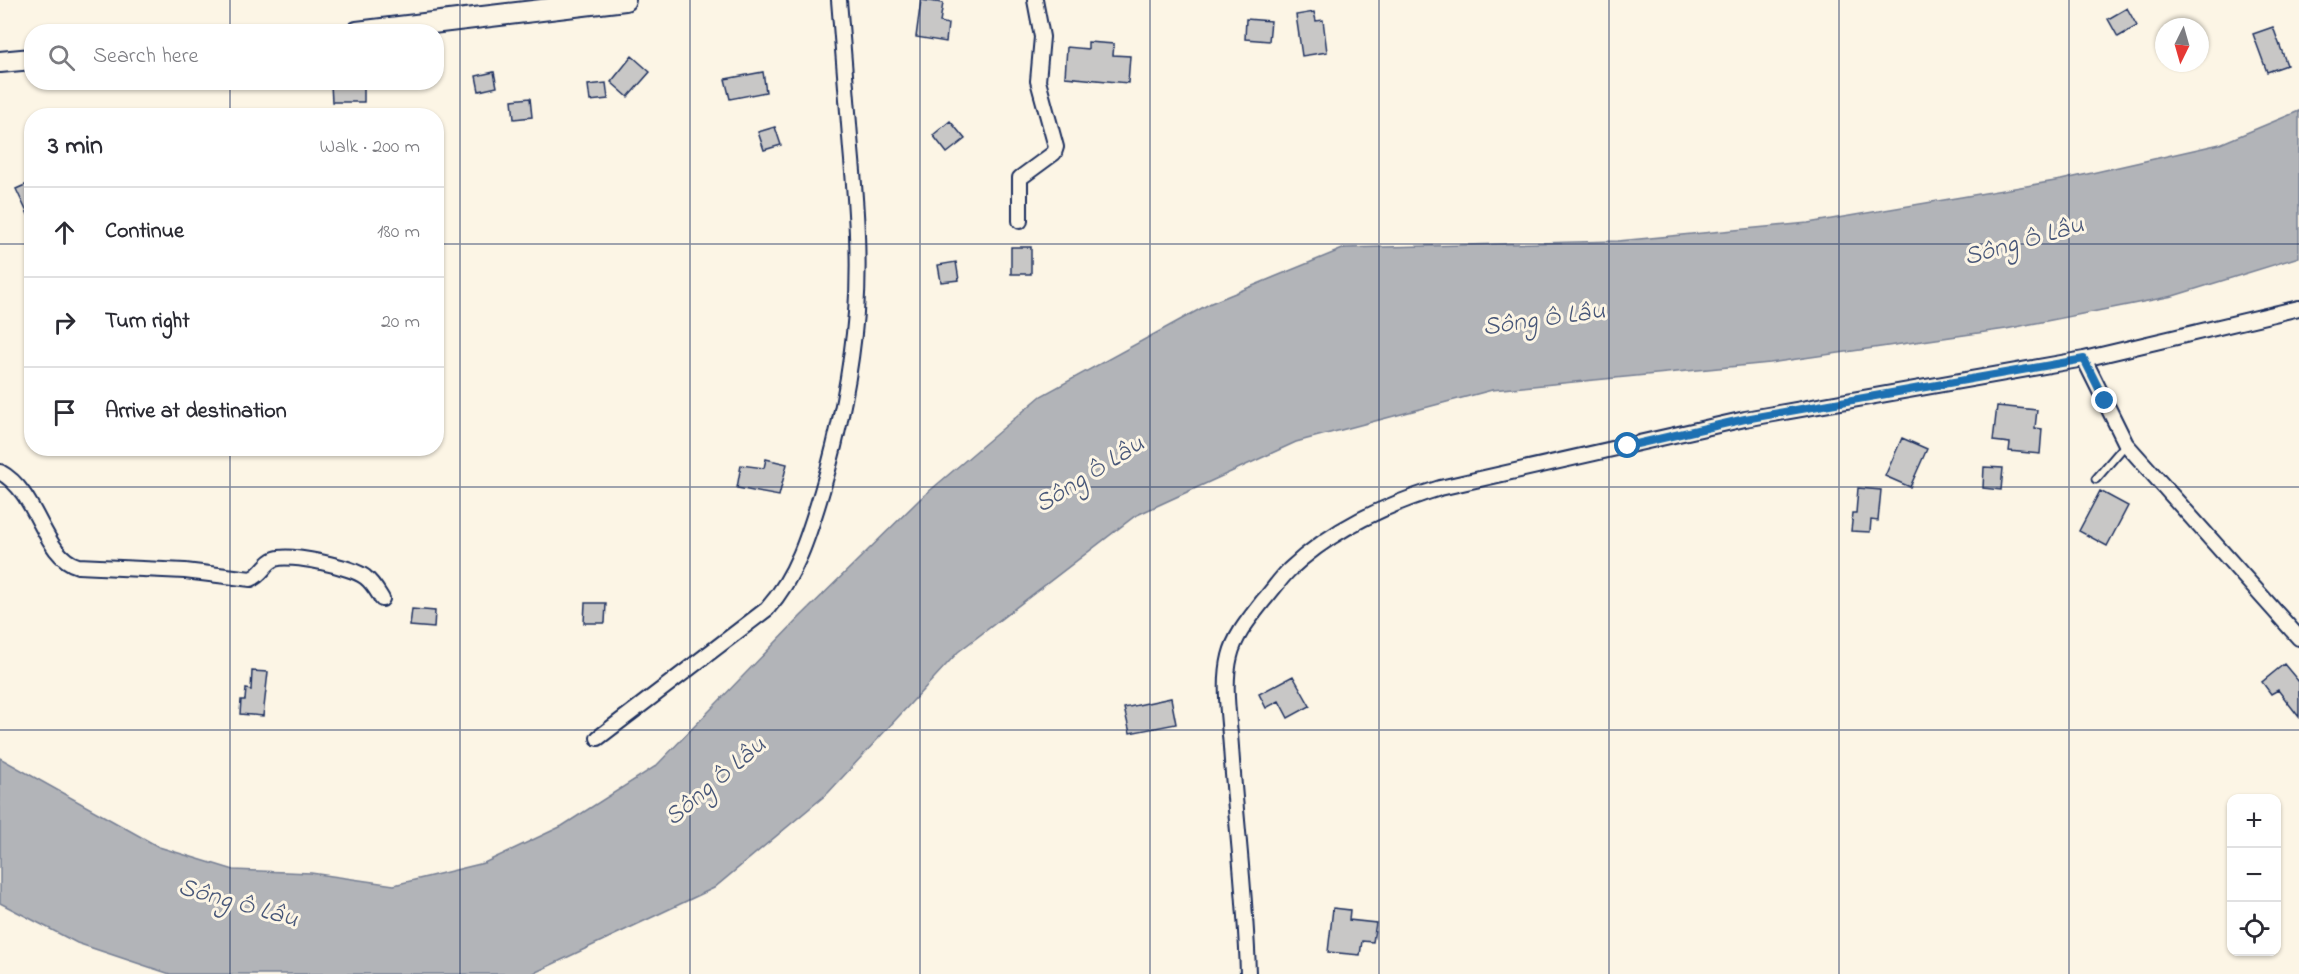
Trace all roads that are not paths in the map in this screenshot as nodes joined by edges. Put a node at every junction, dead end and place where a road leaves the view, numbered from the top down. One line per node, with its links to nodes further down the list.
1 (625, 0): 4 (main road)
2 (839, 0): 15 (street)
3 (1035, 0): 7 (street)
4 (424, 24)
5 (24, 60): 6 (main road)
6 (0, 62)
7 (1020, 221)
8 (2299, 308): 9 (street)
9 (2084, 359): 10 (street); 16 (street)
10 (2126, 444): 12 (lane); 14 (street)
11 (0, 472): 13 (street)
12 (2096, 479)
13 (382, 599)
14 (2299, 638)
15 (598, 738)
16 (1248, 974)

